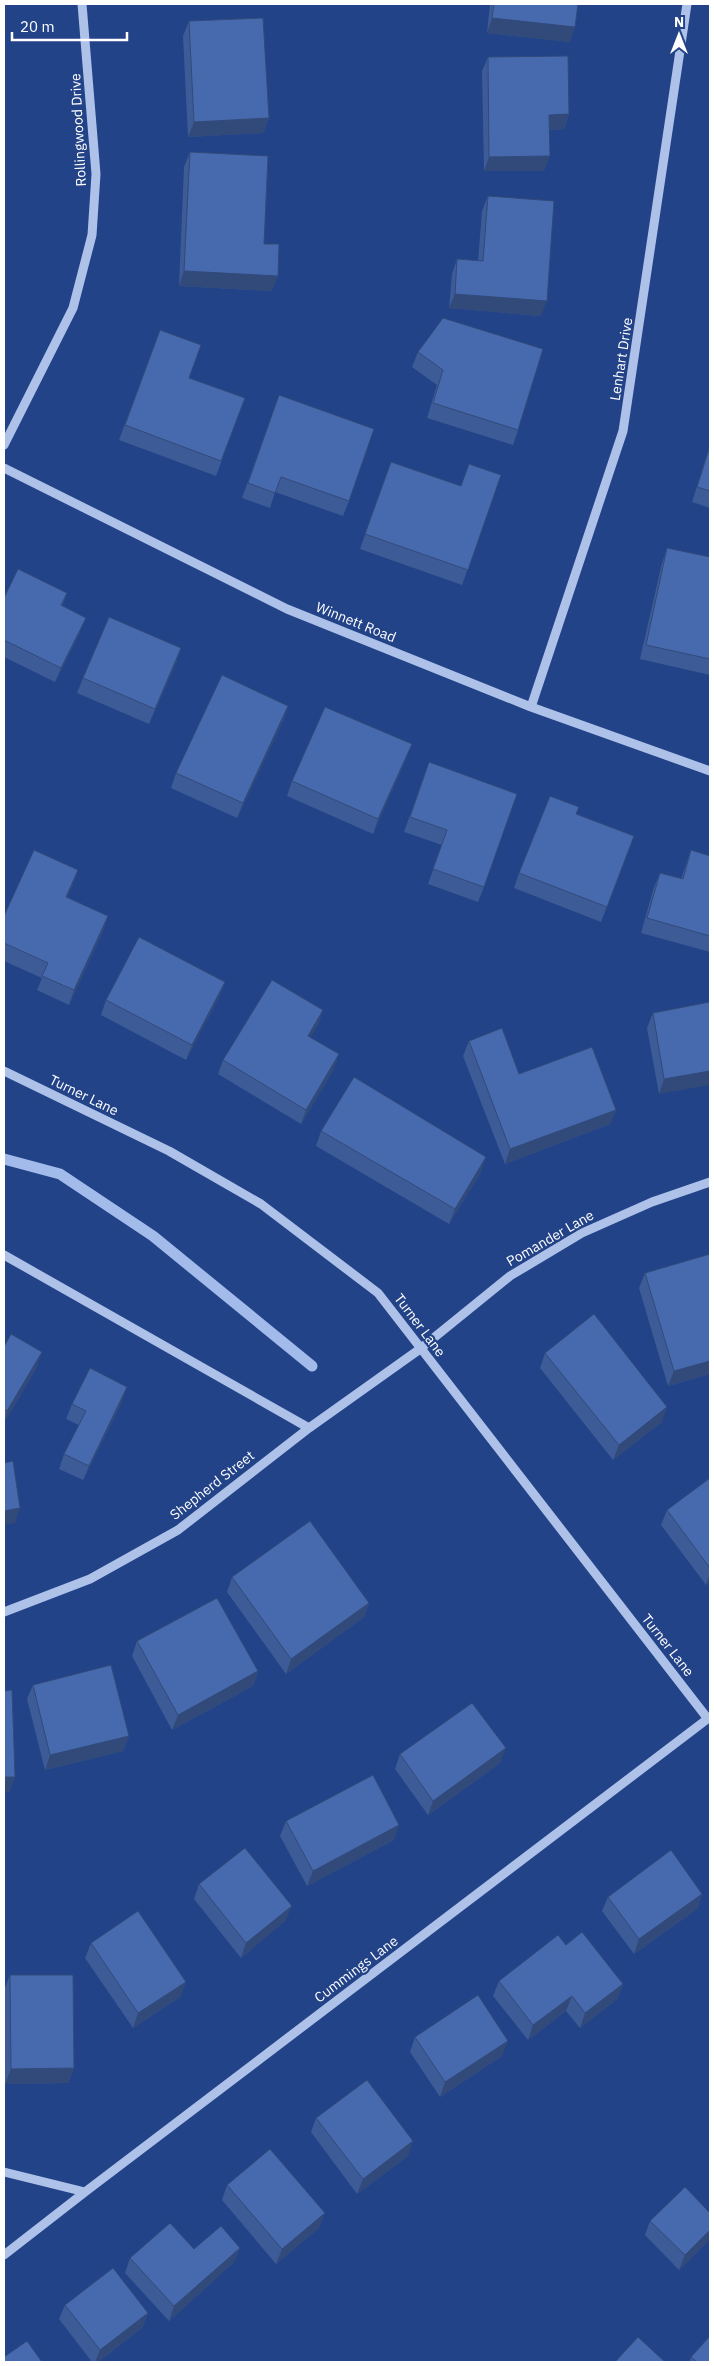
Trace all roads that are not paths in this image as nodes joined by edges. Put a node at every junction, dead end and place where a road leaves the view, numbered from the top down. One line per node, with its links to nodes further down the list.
1 (82, 4): 3 (street, Rollingwood Drive)
2 (688, 4): 5 (street, Lenhart Drive)
3 (4, 445)
4 (4, 468): 5 (street, Winnett Road)
5 (531, 707): 6 (street, Winnett Road)
6 (710, 771)
7 (4, 1071): 10 (street, Turner Lane)
8 (710, 1182): 10 (street, Pomander Lane)
9 (4, 1255): 11 (street)
10 (420, 1349): 11 (street, Shepherd Street); 13 (street, Turner Lane)
11 (309, 1428): 12 (street, Shepherd Street)
12 (4, 1612)
13 (709, 1718): 15 (street, Cummings Lane)
14 (4, 2172): 15 (street)
15 (85, 2192): 16 (street, Cummings Lane)
16 (4, 2255)

